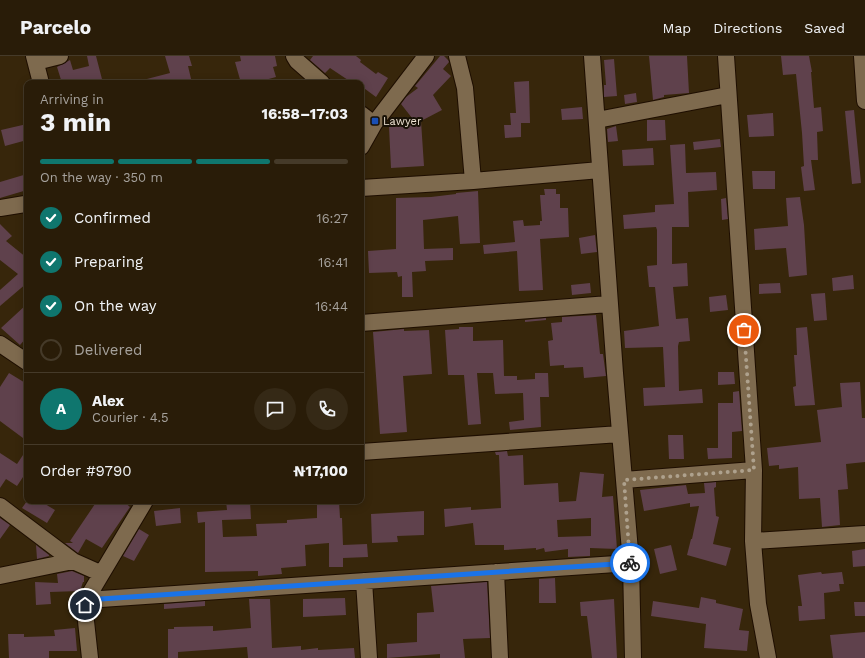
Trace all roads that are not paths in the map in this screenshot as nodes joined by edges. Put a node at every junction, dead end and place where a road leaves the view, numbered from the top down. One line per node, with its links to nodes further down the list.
1 (60, 56): 8 (street)
2 (294, 56): 10 (street)
3 (426, 56): 15 (street)
4 (457, 56): 18 (street)
5 (592, 56): 14 (street)
6 (726, 56): 11 (street)
7 (862, 56): 12 (street)
8 (35, 59): 9 (street)
9 (39, 80)
10 (319, 80)
11 (728, 95): 14 (street); 28 (street)
12 (865, 101)
13 (364, 116): 15 (street)
14 (597, 120): 17 (street)
15 (374, 124): 16 (street)
16 (364, 142)
17 (600, 170): 18 (street); 22 (street)
18 (473, 181): 19 (street)
19 (364, 188)
20 (24, 204): 21 (street)
21 (0, 208)
22 (610, 304): 23 (street); 26 (street)
23 (364, 324)
24 (0, 344): 25 (street)
25 (24, 360)
26 (620, 434): 27 (street); 29 (street)
27 (364, 452)
28 (754, 470): 29 (street); 33 (street)
29 (624, 480): 35 (street)
30 (143, 504): 37 (street)
31 (0, 506): 34 (street)
32 (865, 534): 33 (street)
33 (753, 541): 45 (street)
34 (73, 561): 37 (street); 38 (street)
35 (631, 563): 36 (street); 44 (street)
36 (496, 572): 39 (street); 43 (street)
37 (100, 573): 40 (street)
38 (0, 576)
39 (364, 581): 40 (street); 42 (street)
40 (86, 600): 41 (street)
41 (90, 658)
42 (369, 658)
43 (500, 658)
44 (633, 658)
45 (768, 658)

